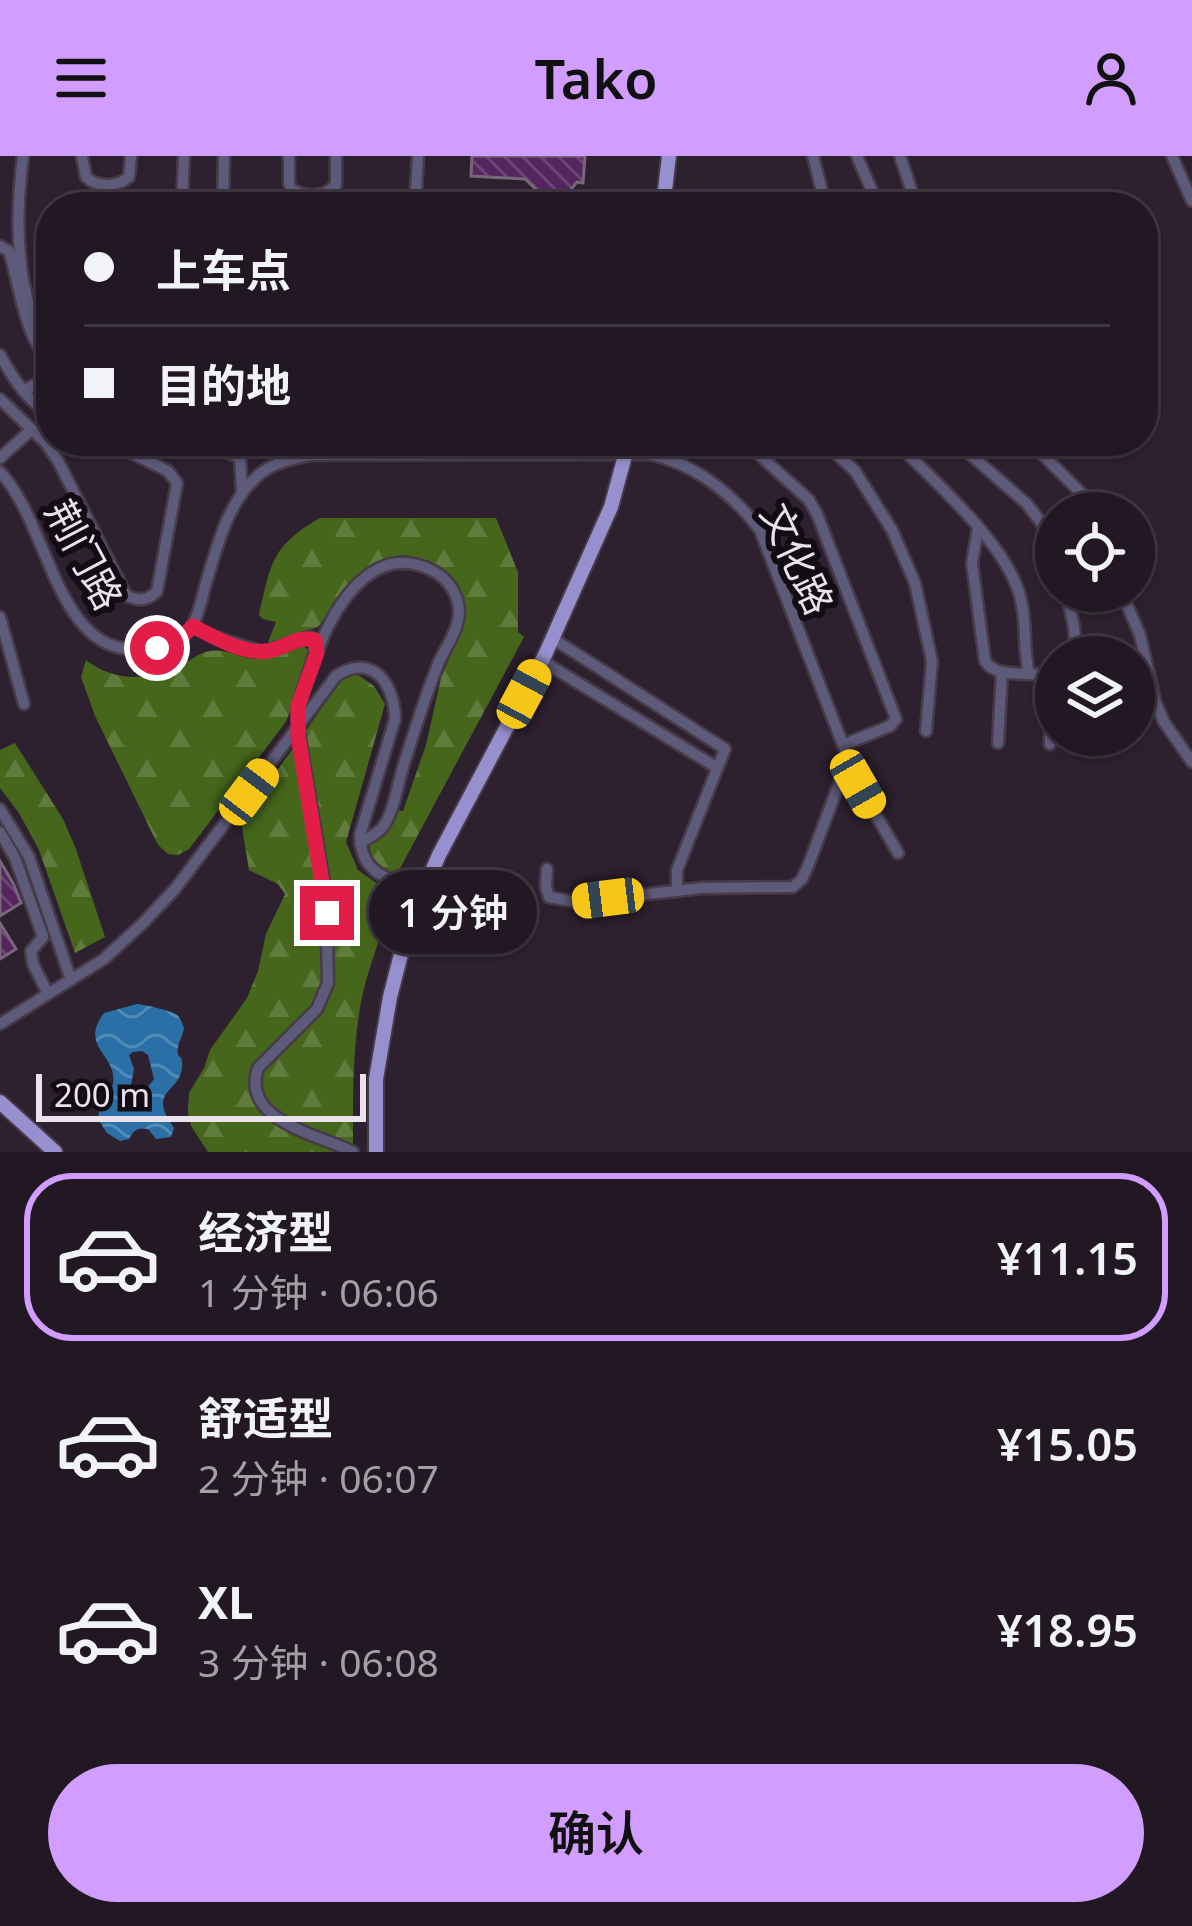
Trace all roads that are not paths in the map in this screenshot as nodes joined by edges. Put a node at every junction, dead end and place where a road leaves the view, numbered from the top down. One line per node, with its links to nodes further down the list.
1 (23, 156): 25 (street)
2 (82, 156): 3 (street)
3 (131, 156)
4 (184, 156): 14 (street)
5 (224, 156): 15 (street)
6 (289, 156): 16 (street)
7 (336, 156): 17 (street)
8 (418, 156): 18 (street)
9 (669, 156): 19 (main road)
10 (813, 156): 20 (street)
11 (857, 156): 21 (street)
12 (900, 156): 22 (street)
13 (1172, 156): 23 (street)
14 (182, 192)
15 (223, 192)
16 (302, 192)
17 (330, 192)
18 (416, 192)
19 (665, 192)
20 (822, 192)
21 (873, 192)
22 (912, 192)
23 (1192, 201)
24 (0, 246): 26 (street)
25 (36, 323)
26 (36, 342)
27 (0, 355): 29 (street)
28 (36, 384): 29 (street)
29 (23, 391): 31 (street)
30 (0, 399): 32 (street)
31 (36, 403)
32 (32, 429): 33 (street); 34 (street)
33 (36, 434)
34 (2, 453)
35 (54, 456): 36 (street)
36 (138, 456)
37 (236, 456): 47 (street)
38 (279, 456): 48 (street)
39 (305, 456): 48 (street, 文化路)
40 (625, 456): 57 (main road)
41 (659, 456): 67 (street, 文化路)
42 (761, 456): 67 (street)
43 (839, 456): 65 (street)
44 (909, 456): 53 (street)
45 (972, 456): 52 (street)
46 (1044, 456): 51 (street)
47 (240, 458): 50 (street)
48 (280, 463): 50 (street, 文化路)
49 (0, 472): 56 (street, 荆门路)
50 (242, 492): 56 (street)
51 (1080, 492)
52 (1035, 514)
53 (978, 528): 60 (street); 61 (street)
54 (1130, 612): 69 (street)
55 (0, 617): 63 (street)
56 (193, 626): 58 (street)
57 (552, 638): 59 (main road); 70 (street)
58 (317, 653): 64 (street); 73 (street)
59 (542, 661): 70 (street); 77 (main road)
60 (1002, 672): 61 (street); 66 (street)
61 (1029, 674): 62 (street)
62 (1035, 674)
63 (24, 704)
64 (298, 728): 73 (street); 78 (street); 83 (street)
65 (926, 731)
66 (998, 742)
67 (843, 746): 68 (street, 文化路)
68 (848, 760): 74 (street, 文化路); 76 (street)
69 (1192, 762)
70 (716, 767): 76 (street)
71 (0, 809): 78 (street)
72 (0, 832): 79 (street)
73 (360, 844): 77 (street)
74 (898, 853)
75 (547, 869): 76 (street)
76 (677, 891)
77 (421, 892): 84 (main road)
78 (70, 980): 79 (street)
79 (48, 994): 80 (street)
80 (0, 1024)
81 (0, 1102): 82 (main road)
82 (56, 1152)
83 (353, 1152)
84 (376, 1152)

